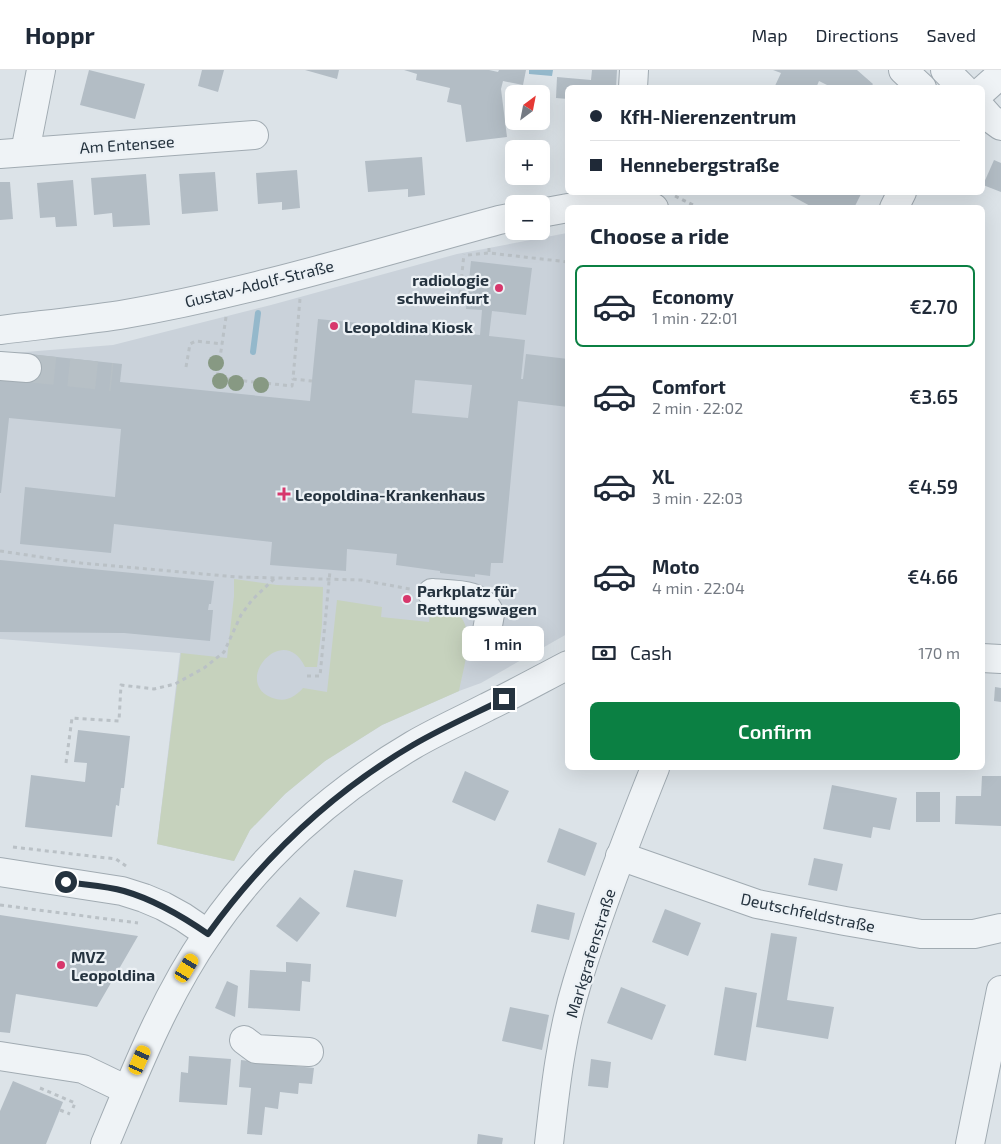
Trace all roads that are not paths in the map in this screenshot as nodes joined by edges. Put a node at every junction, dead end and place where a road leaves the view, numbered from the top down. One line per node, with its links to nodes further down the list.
1 (41, 70): 13 (street)
2 (634, 70): 6 (street)
3 (904, 70): 7 (street)
4 (945, 70): 8 (street)
5 (1001, 74): 9 (street)
6 (633, 85)
7 (919, 85)
8 (960, 85)
9 (985, 88)
10 (985, 112): 11 (street)
11 (1001, 126)
12 (254, 135): 13 (street, Am Entensee)
13 (13, 153)
14 (655, 200): 15 (street)
15 (607, 205)
16 (565, 209): 17 (street)
17 (550, 211)
18 (505, 219): 19 (street, Gustav-Adolf-Straße)
19 (0, 330)
20 (0, 366): 21 (street)
21 (28, 368)
22 (432, 593): 23 (street)
23 (485, 642)
24 (985, 658): 25 (street)
25 (1001, 659)
26 (565, 667): 31 (street)
27 (654, 770): 28 (street, Markgrafenstraße)
28 (620, 856): 30 (street, Deutschfeldstraße); 38 (street, Markgrafenstraße)
29 (0, 872): 31 (street)
30 (1001, 928)
31 (208, 934): 36 (street)
32 (1001, 990): 39 (street)
33 (244, 1040): 34 (street)
34 (309, 1052)
35 (0, 1056): 36 (street)
36 (127, 1090): 37 (street)
37 (105, 1144)
38 (549, 1144)
39 (970, 1144)

